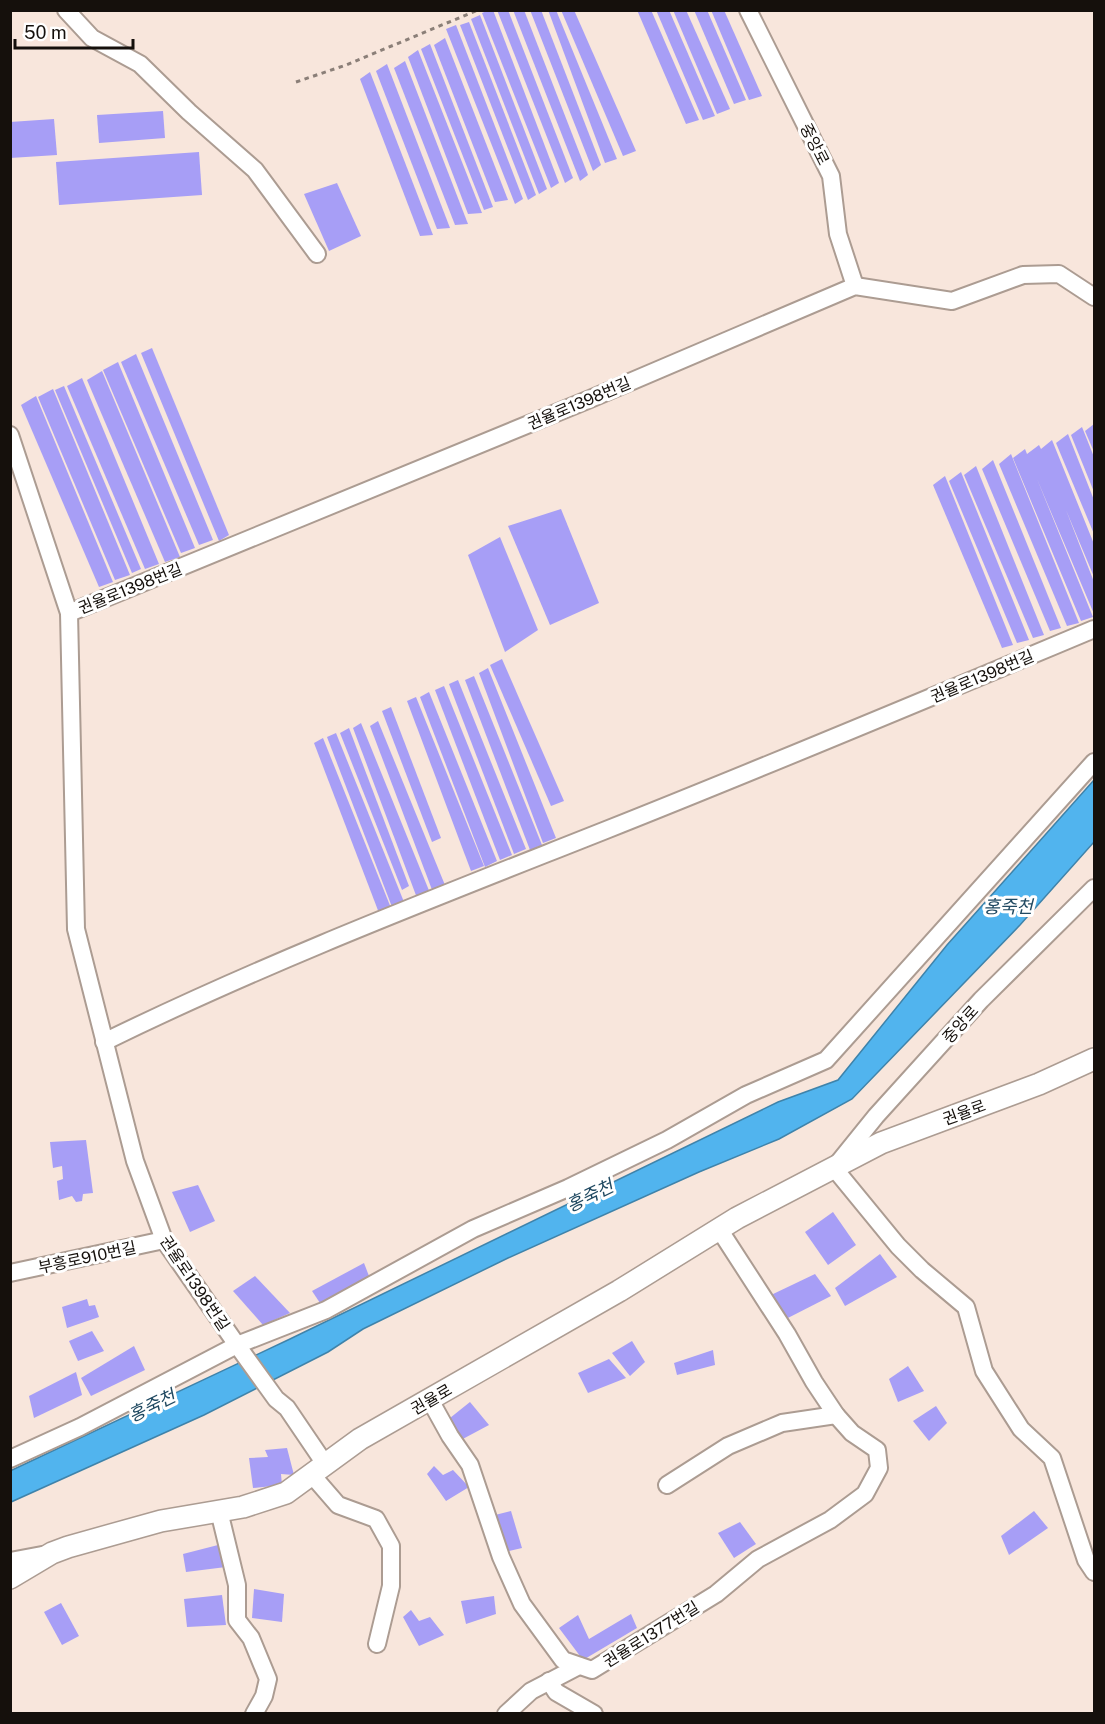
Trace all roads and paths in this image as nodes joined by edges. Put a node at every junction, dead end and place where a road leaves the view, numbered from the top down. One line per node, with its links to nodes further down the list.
1 (66, 10): 5 (street)
2 (478, 10): 4 (path)
3 (748, 10): 6 (street, 중앙로)
4 (296, 82)
5 (317, 254)
6 (855, 286): 7 (street); 9 (street, 권율로1398번길)
7 (1095, 297)
8 (10, 435): 9 (street, 권율로1398번길)
9 (69, 613): 13 (street, 권율로1398번길)
10 (1095, 629): 13 (street, 권율로1398번길)
11 (1095, 762): 19 (street)
12 (1095, 888): 15 (street, 중앙로)
13 (104, 1042): 17 (street, 권율로1398번길)
14 (1095, 1059): 15 (main road, 권율로)
15 (834, 1168): 16 (main road, 권율로); 28 (street)
16 (718, 1229): 20 (main road, 권율로); 21 (street, 권율로1377번길)
17 (164, 1240): 18 (street, 부흥로910번길); 19 (street, 권율로1398번길)
18 (10, 1273)
19 (237, 1345): 22 (street); 23 (street, 권율로1398번길)
20 (430, 1400): 23 (main road, 권율로); 31 (street, 권율로1377번길)
21 (836, 1415): 24 (street); 31 (street, 권율로1377번길)
22 (10, 1459)
23 (319, 1469): 25 (main road, 권율로); 30 (street)
24 (667, 1485)
25 (219, 1511): 26 (main road, 권율로); 33 (street)
26 (52, 1553): 27 (street); 29 (main road, 권율로)
27 (10, 1561)
28 (1095, 1572)
29 (10, 1578)
30 (377, 1644)
31 (579, 1666): 32 (street)
32 (549, 1681): 34 (street); 35 (street)
33 (254, 1713)
34 (507, 1713)
35 (594, 1713)

